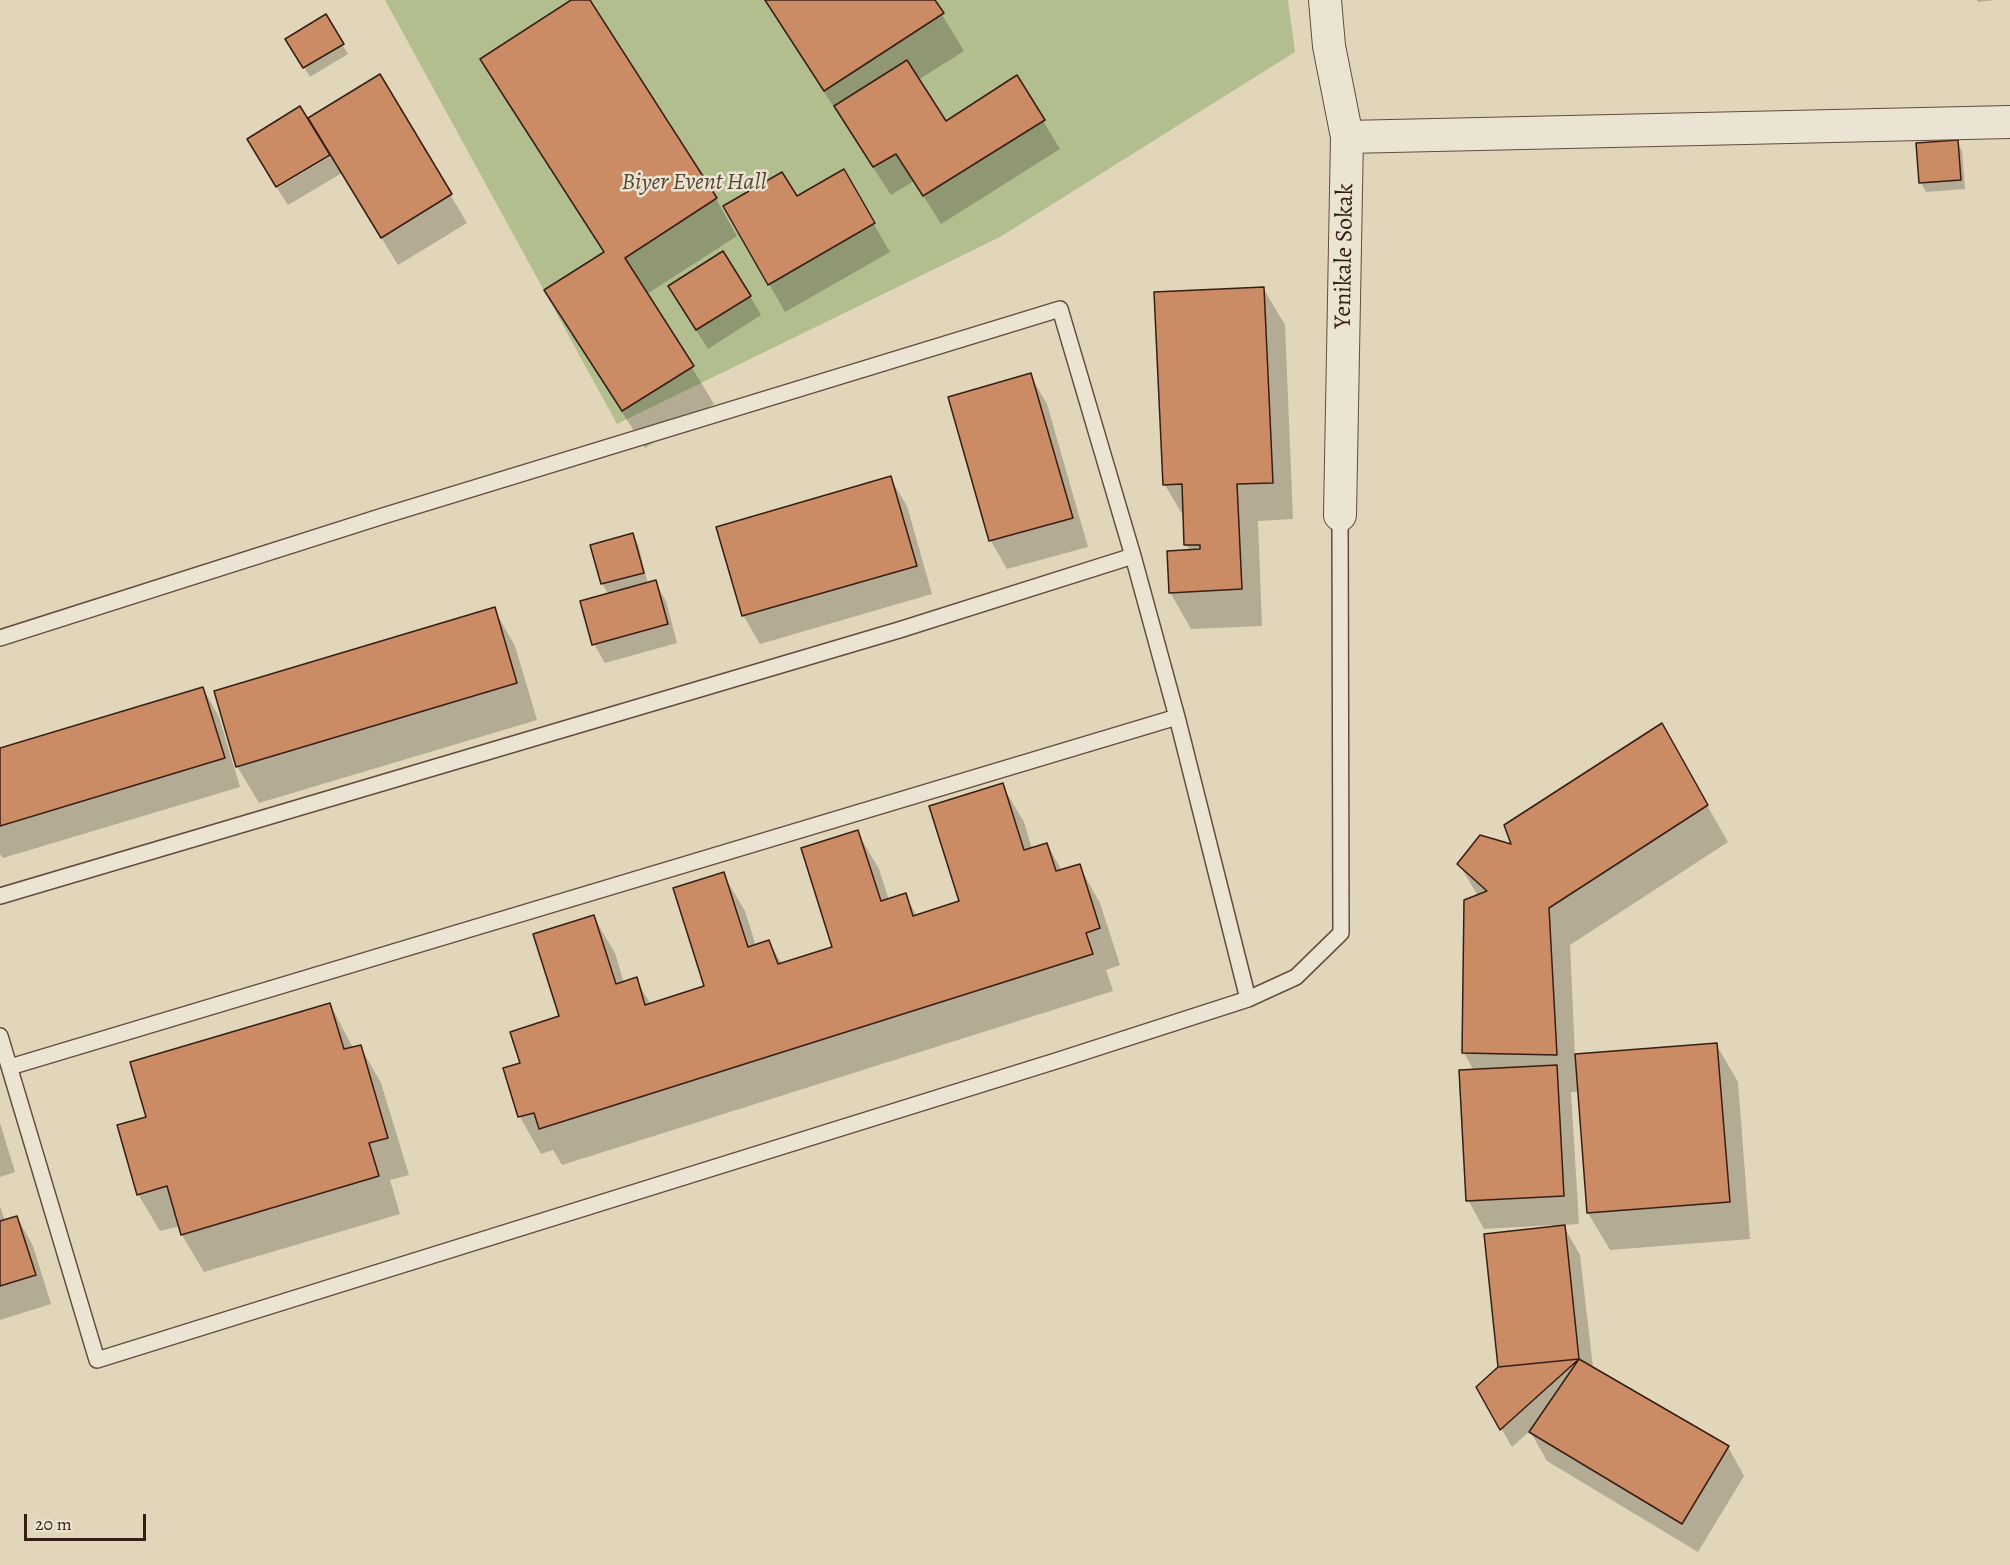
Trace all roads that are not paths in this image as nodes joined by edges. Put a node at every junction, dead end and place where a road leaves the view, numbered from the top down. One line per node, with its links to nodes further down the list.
1 (1325, 0): 3 (street, Yenikale Sokak)
2 (2010, 122): 3 (street)
3 (1347, 137): 4 (street, Yenikale Sokak)
4 (1340, 515): 9 (lane)
5 (1133, 556): 6 (lane); 7 (lane); 8 (lane)
6 (0, 638)
7 (1177, 717): 9 (lane); 11 (lane)
8 (0, 896)
9 (1248, 999): 11 (lane)
10 (0, 1036): 11 (lane)
11 (9, 1067)

